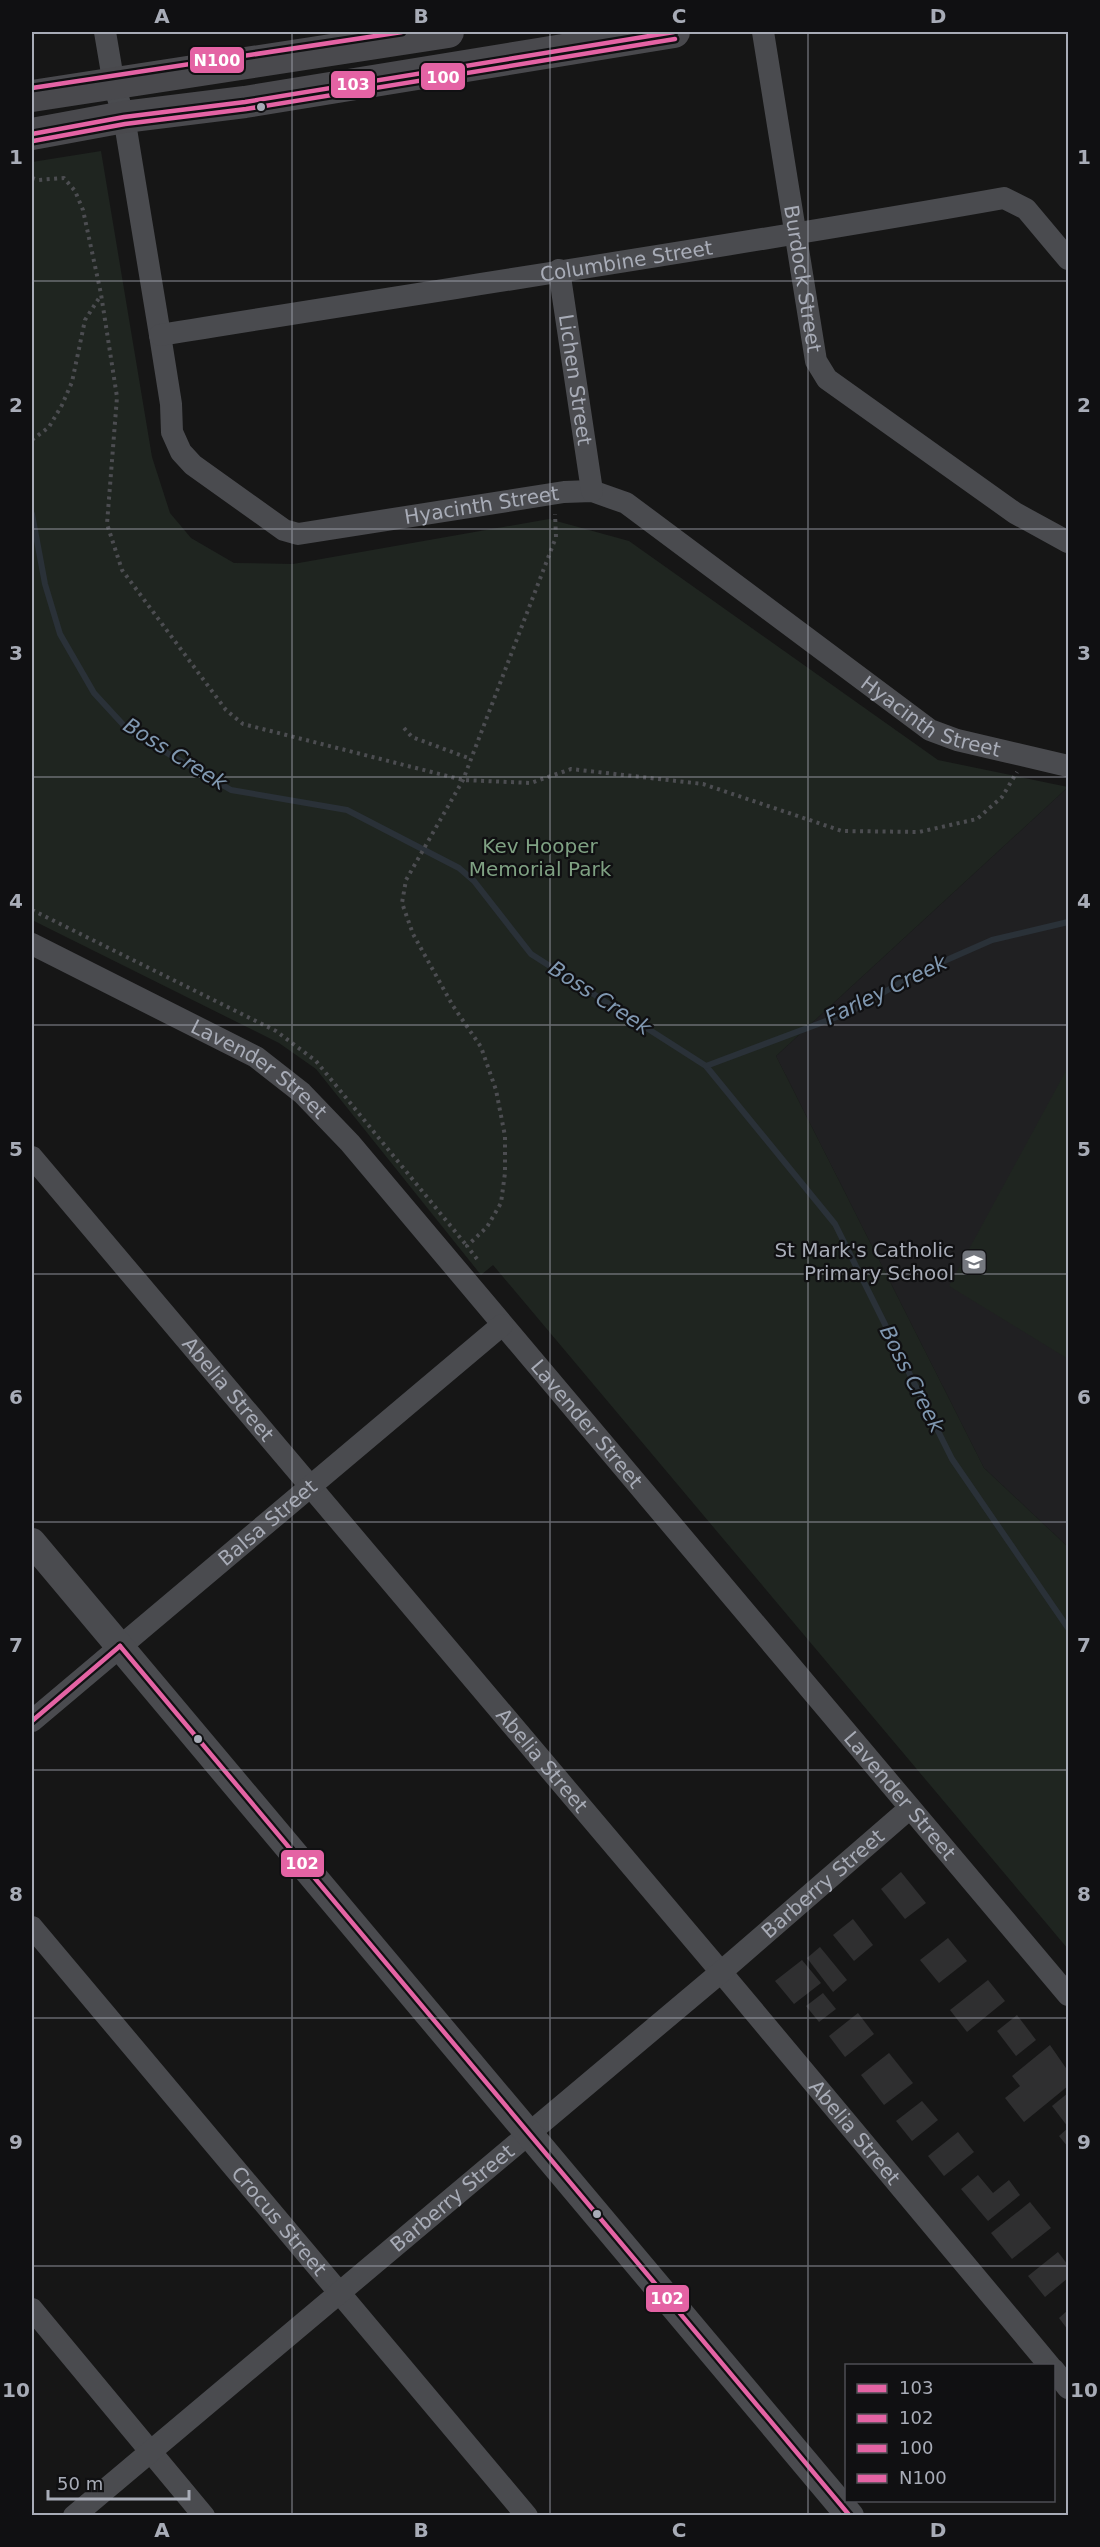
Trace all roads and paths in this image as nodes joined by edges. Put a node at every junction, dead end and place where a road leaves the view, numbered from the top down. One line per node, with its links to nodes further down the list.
1 (105, 32): 5 (street, Hyacinth Street)
2 (448, 32): 5 (main road)
3 (674, 32): 7 (main road)
4 (763, 32): 10 (street, Burdock Street)
5 (114, 85): 6 (main road); 7 (street, Hyacinth Street)
6 (32, 96)
7 (124, 117): 8 (main road); 14 (street, Hyacinth Street)
8 (32, 134)
9 (32, 178): 13 (path)
10 (796, 235): 11 (street, Columbine Street); 12 (street, Columbine Street); 18 (street, Burdock Street)
11 (1068, 259)
12 (559, 270): 14 (street, Columbine Street); 16 (street, Lichen Street)
13 (101, 294): 15 (path); 23 (path)
14 (160, 335): 17 (street, Hyacinth Street)
15 (32, 440)
16 (592, 491): 17 (street, Hyacinth Street); 20 (street, Hyacinth Street)
17 (554, 494): 21 (path)
18 (1068, 542)
19 (404, 729): 21 (path)
20 (1026, 756): 22 (street, Hyacinth Street); 23 (path)
21 (471, 759): 23 (path)
22 (1068, 766)
23 (463, 780): 26 (path)
24 (32, 944): 27 (street, Lavender Street)
25 (32, 1157): 28 (street, Abelia Street)
26 (481, 1265)
27 (502, 1325): 28 (street, Balsa Street); 32 (street, Lavender Street)
28 (310, 1487): 30 (street, Balsa Street); 34 (street, Abelia Street)
29 (32, 1542): 30 (street)
30 (120, 1646): 31 (street, Balsa Street); 36 (street)
31 (32, 1721)
32 (910, 1808): 34 (street, Barberry Street); 35 (street, Lavender Street)
33 (32, 1927): 37 (street, Crocus Street)
34 (721, 1972): 36 (street, Barberry Street); 39 (street, Abelia Street)
35 (1068, 1995)
36 (529, 2133): 37 (street, Barberry Street); 46 (street)
37 (340, 2292): 42 (street, Barberry Street); 45 (street, Crocus Street)
38 (32, 2309): 42 (street)
39 (1048, 2364)
40 (1055, 2372): 41 (street)
41 (1068, 2388)
42 (149, 2451): 43 (street, Barberry Street); 44 (street)
43 (74, 2516)
44 (204, 2516)
45 (527, 2516)
46 (850, 2516)

